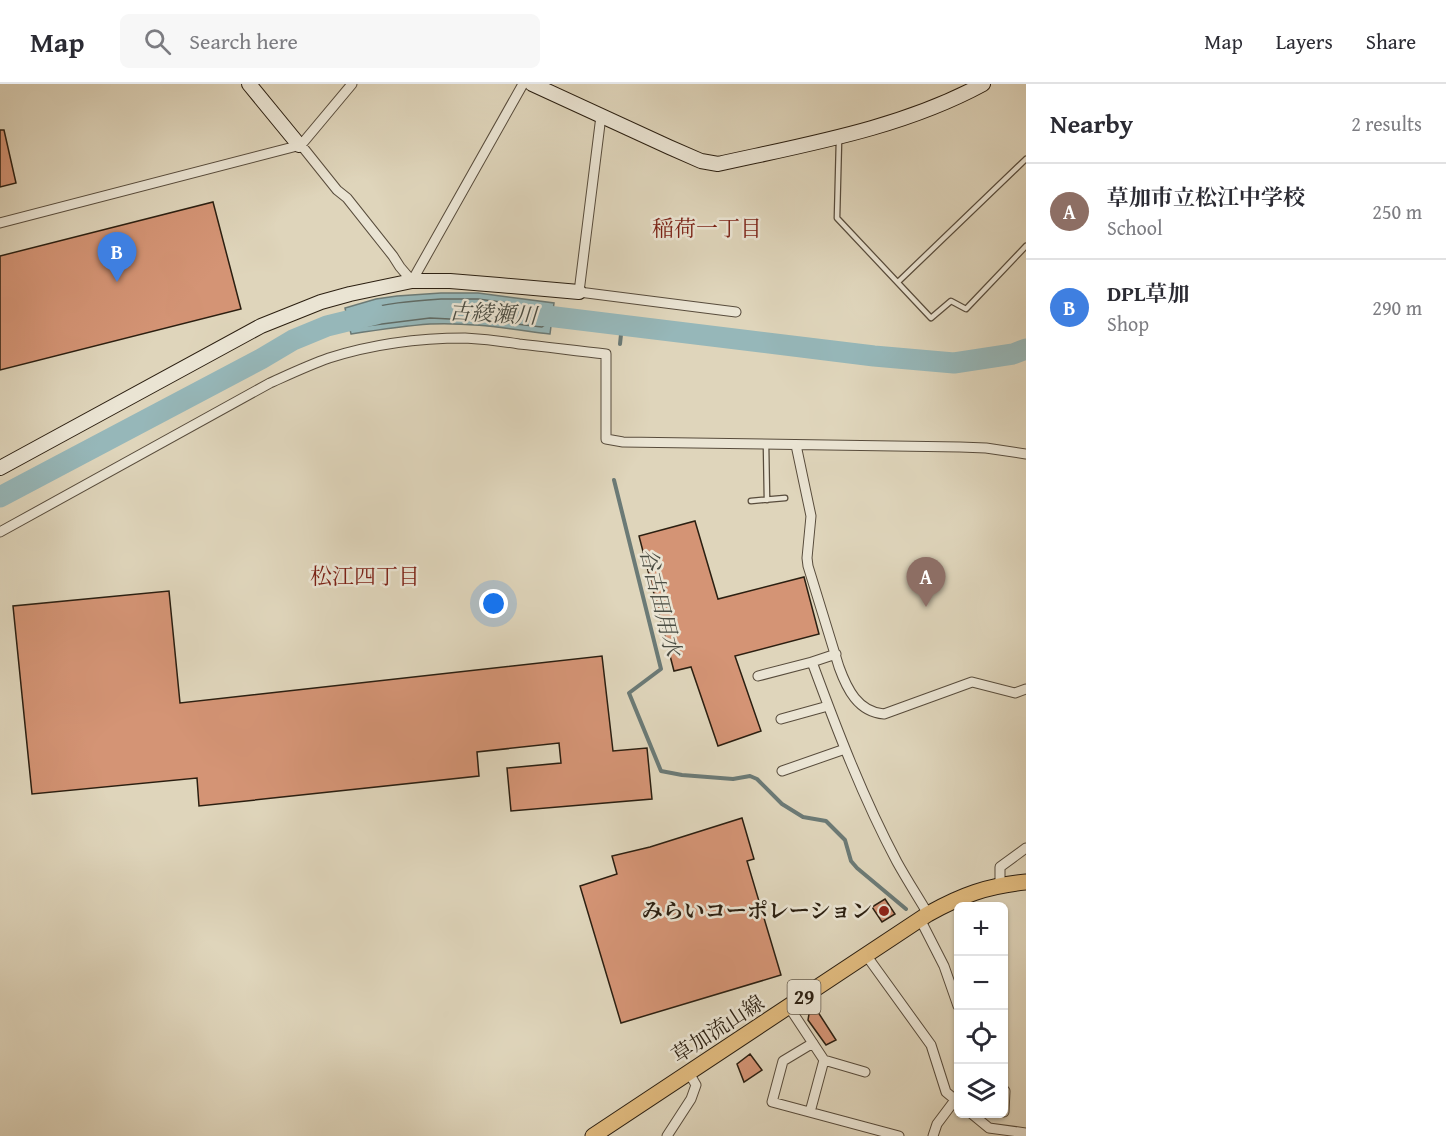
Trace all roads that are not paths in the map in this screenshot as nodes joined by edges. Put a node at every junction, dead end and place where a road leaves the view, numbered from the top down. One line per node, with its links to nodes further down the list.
1 (249, 84): 8 (street)
2 (352, 84): 8 (street)
3 (523, 84): 12 (street)
4 (532, 84): 6 (street)
5 (983, 84): 7 (street)
6 (601, 116): 7 (street); 14 (street)
7 (839, 137): 13 (lane)
8 (300, 145): 10 (street); 12 (street)
9 (1026, 159): 13 (lane)
10 (0, 223)
11 (1026, 246): 13 (lane)
12 (412, 281): 14 (street); 19 (street)
13 (898, 282)
14 (579, 292): 15 (street)
15 (736, 312)
16 (766, 444): 17 (street); 21 (lane); 23 (street)
17 (796, 445): 18 (street); 24 (street)
18 (1026, 454)
19 (0, 468)
20 (785, 498): 21 (lane)
21 (767, 500): 22 (lane)
22 (750, 501)
23 (0, 532)
24 (836, 654): 25 (street); 27 (street)
25 (812, 662): 26 (street); 28 (street)
26 (758, 676)
27 (1026, 689)
28 (828, 706): 29 (street); 30 (street)
29 (781, 719)
30 (844, 749): 31 (street); 35 (street)
31 (782, 771)
32 (1026, 848): 34 (street)
33 (1026, 882): 34 (main road, 草加流山線 / 29)
34 (1000, 885): 35 (main road, 草加流山線 / 29)
35 (924, 916): 36 (main road, 草加流山線 / 29); 37 (street)
36 (866, 955): 38 (main road, 草加流山線 / 29); 43 (street)
37 (954, 995)
38 (789, 1007): 39 (street); 42 (main road, 草加流山線 / 29)
39 (813, 1043): 40 (street); 45 (street)
40 (824, 1060): 41 (street); 45 (street)
41 (866, 1072)
42 (689, 1073): 50 (main road, 草加流山線 / 29); 51 (street)
43 (954, 1099)
44 (954, 1105): 53 (street)
45 (810, 1112): 52 (street)
46 (978, 1118): 48 (street)
47 (1003, 1118): 48 (street)
48 (1002, 1130): 49 (street)
49 (1026, 1133)
50 (593, 1136)
51 (667, 1136)
52 (899, 1136)
53 (933, 1136)

